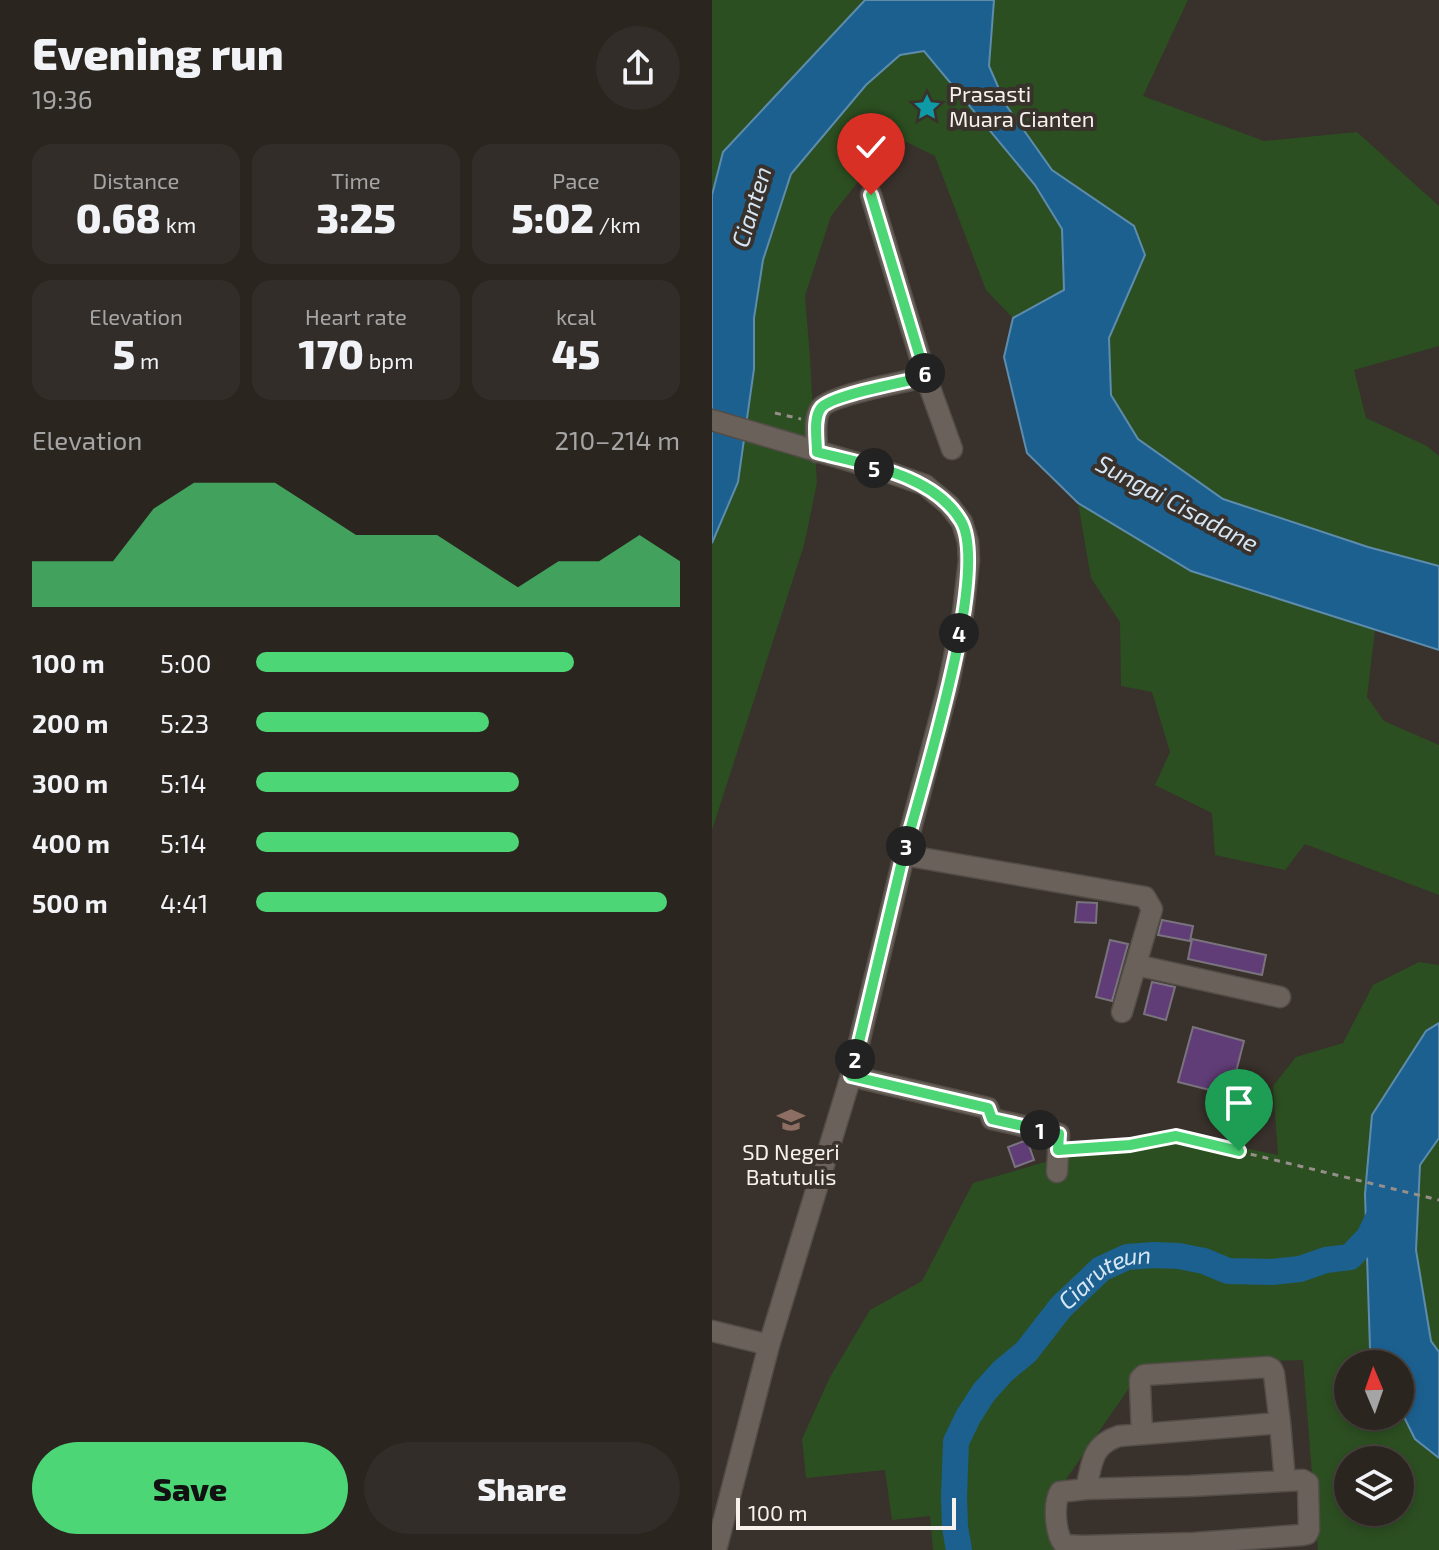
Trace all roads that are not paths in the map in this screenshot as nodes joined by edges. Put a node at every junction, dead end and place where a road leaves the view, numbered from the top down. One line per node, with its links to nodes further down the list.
1 (871, 195): 2 (street)
2 (926, 377): 4 (street); 5 (street)
3 (712, 420): 5 (street)
4 (952, 449)
5 (808, 450): 6 (street)
6 (904, 855): 7 (street); 10 (street)
7 (1136, 965): 8 (street); 9 (street)
8 (1280, 997)
9 (1122, 1012)
10 (851, 1076): 11 (street); 13 (street)
11 (1057, 1172)
12 (712, 1331): 13 (street)
13 (769, 1345): 22 (street)
14 (1280, 1423): 15 (street); 15 (street); 16 (street)
15 (1142, 1434): 17 (street)
16 (1285, 1481): 17 (street); 18 (street)
17 (1086, 1489): 21 (street)
18 (1310, 1540): 19 (street)
19 (1251, 1544): 20 (street)
20 (1194, 1546): 21 (street)
21 (1134, 1547)
22 (716, 1550)

